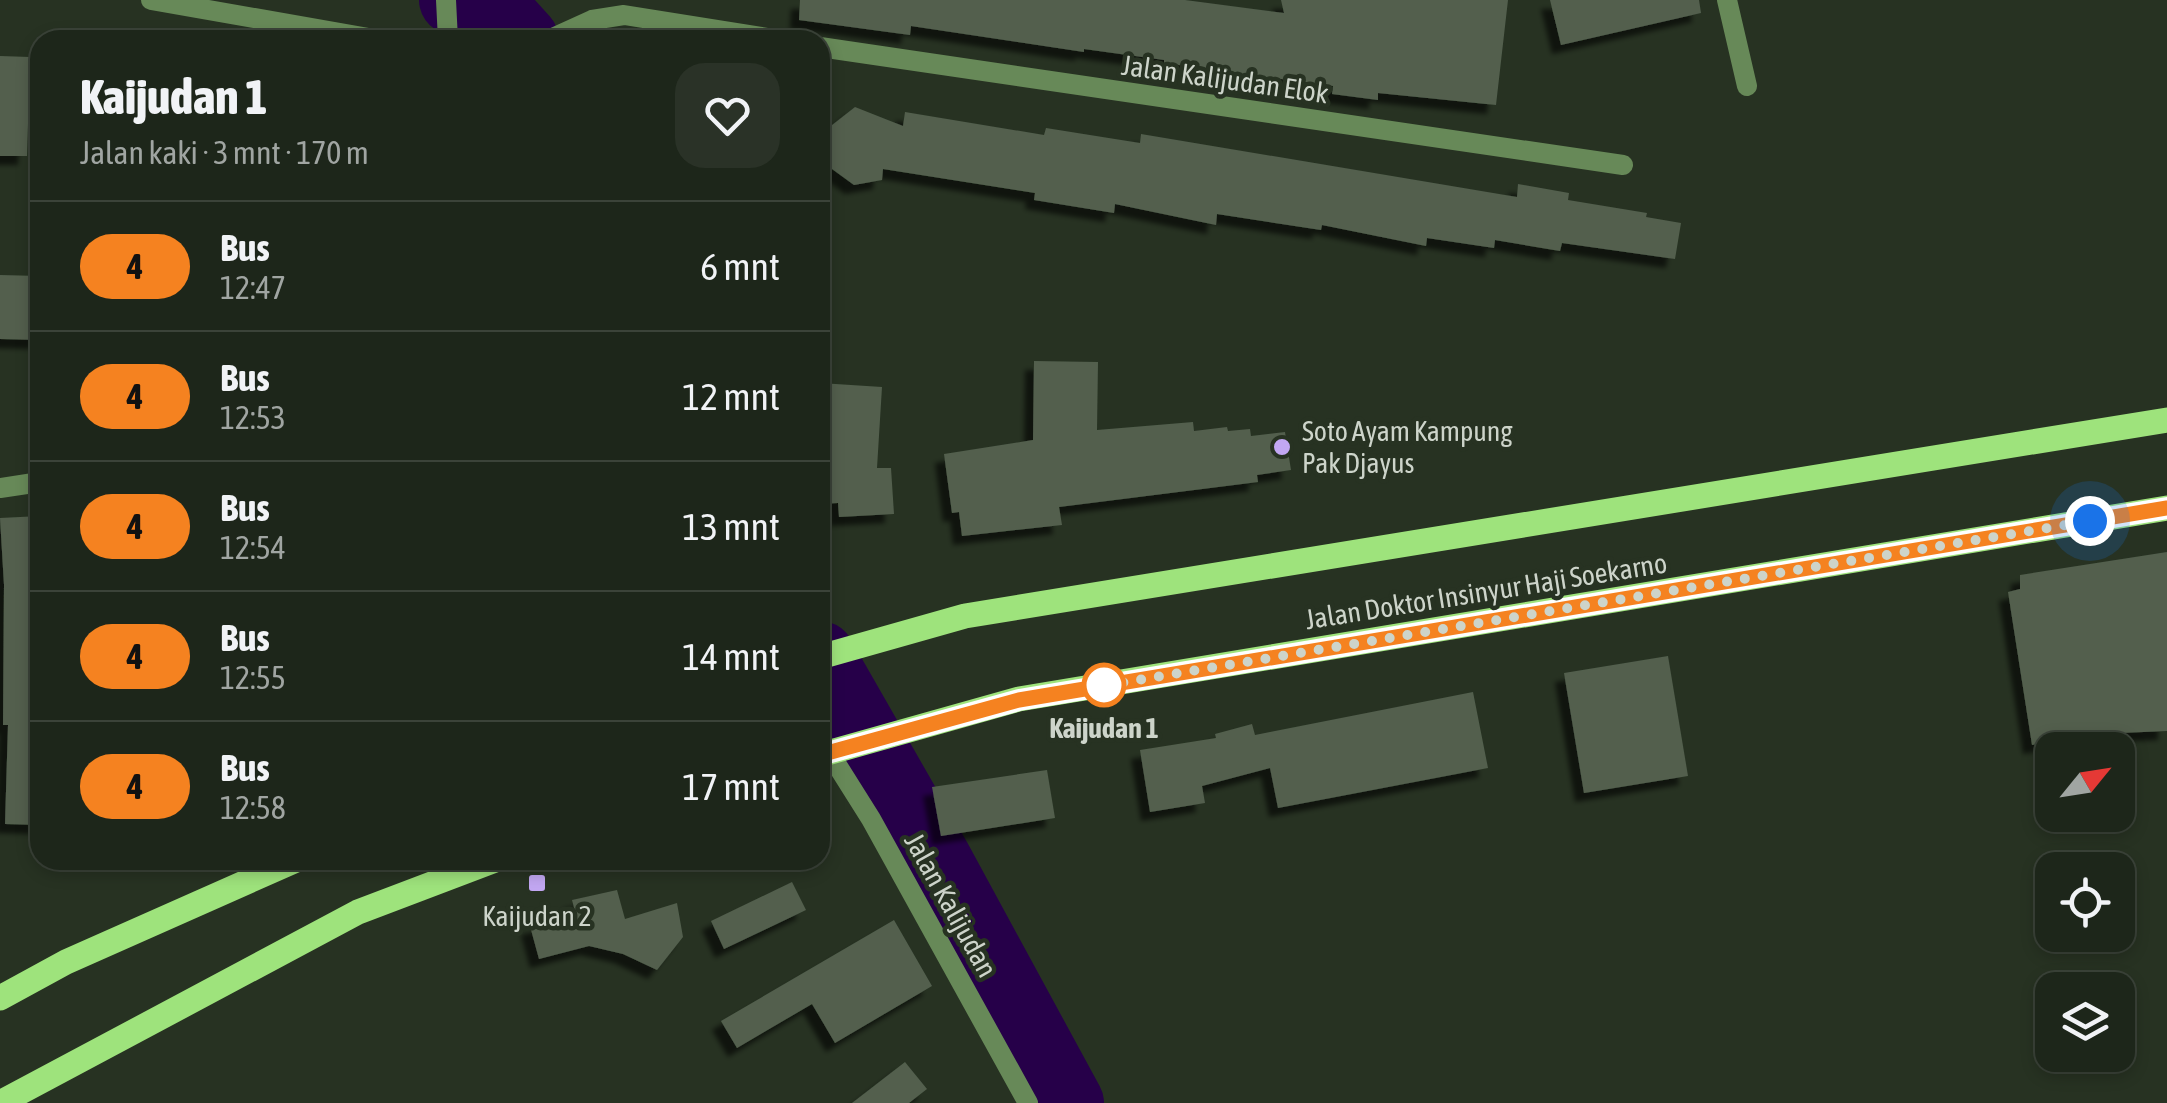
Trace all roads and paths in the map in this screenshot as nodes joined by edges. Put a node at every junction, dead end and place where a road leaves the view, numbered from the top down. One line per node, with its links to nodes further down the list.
1 (150, 0): 3 (street)
2 (1726, 0): 7 (street)
3 (322, 30)
4 (569, 30): 5 (street)
5 (720, 30)
6 (830, 47): 8 (street, Jalan Kalijudan Elok)
7 (1747, 86)
8 (1623, 165)
9 (2167, 420): 13 (main road)
10 (30, 484): 11 (street)
11 (0, 488)
12 (2167, 508): 14 (main road, Jalan Doktor Insinyur Haji Soekarno)
13 (830, 654)
14 (832, 747): 19 (street, Jalan Kalijudan)
15 (273, 870): 17 (main road)
16 (469, 870): 18 (main road)
17 (0, 998)
18 (0, 1102)
19 (1028, 1103)

